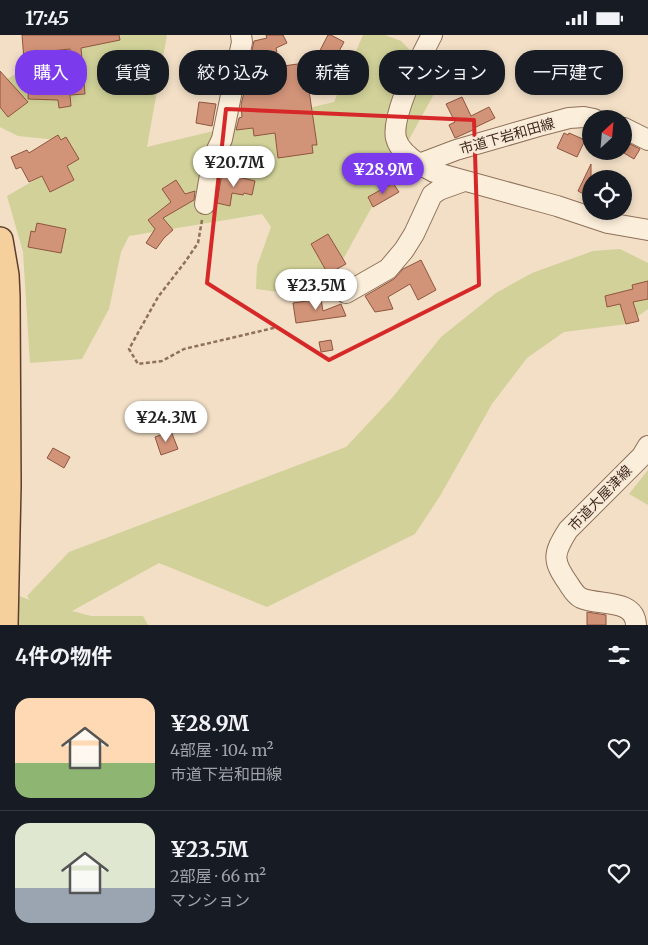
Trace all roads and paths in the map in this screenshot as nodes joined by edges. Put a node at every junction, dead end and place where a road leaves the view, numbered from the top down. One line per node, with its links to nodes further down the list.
1 (241, 35): 8 (street)
2 (432, 35): 6 (street)
3 (582, 117): 6 (street, 市道下岩和田線)
4 (632, 132): 5 (street)
5 (648, 140)
6 (419, 164): 7 (street)
7 (464, 181): 9 (street); 11 (street)
8 (205, 204): 12 (path)
9 (648, 230)
10 (0, 240): 14 (main road)
11 (346, 293)
12 (278, 327)
13 (648, 445): 15 (street, 市道大屋津線)
14 (5, 625)
15 (636, 625)

